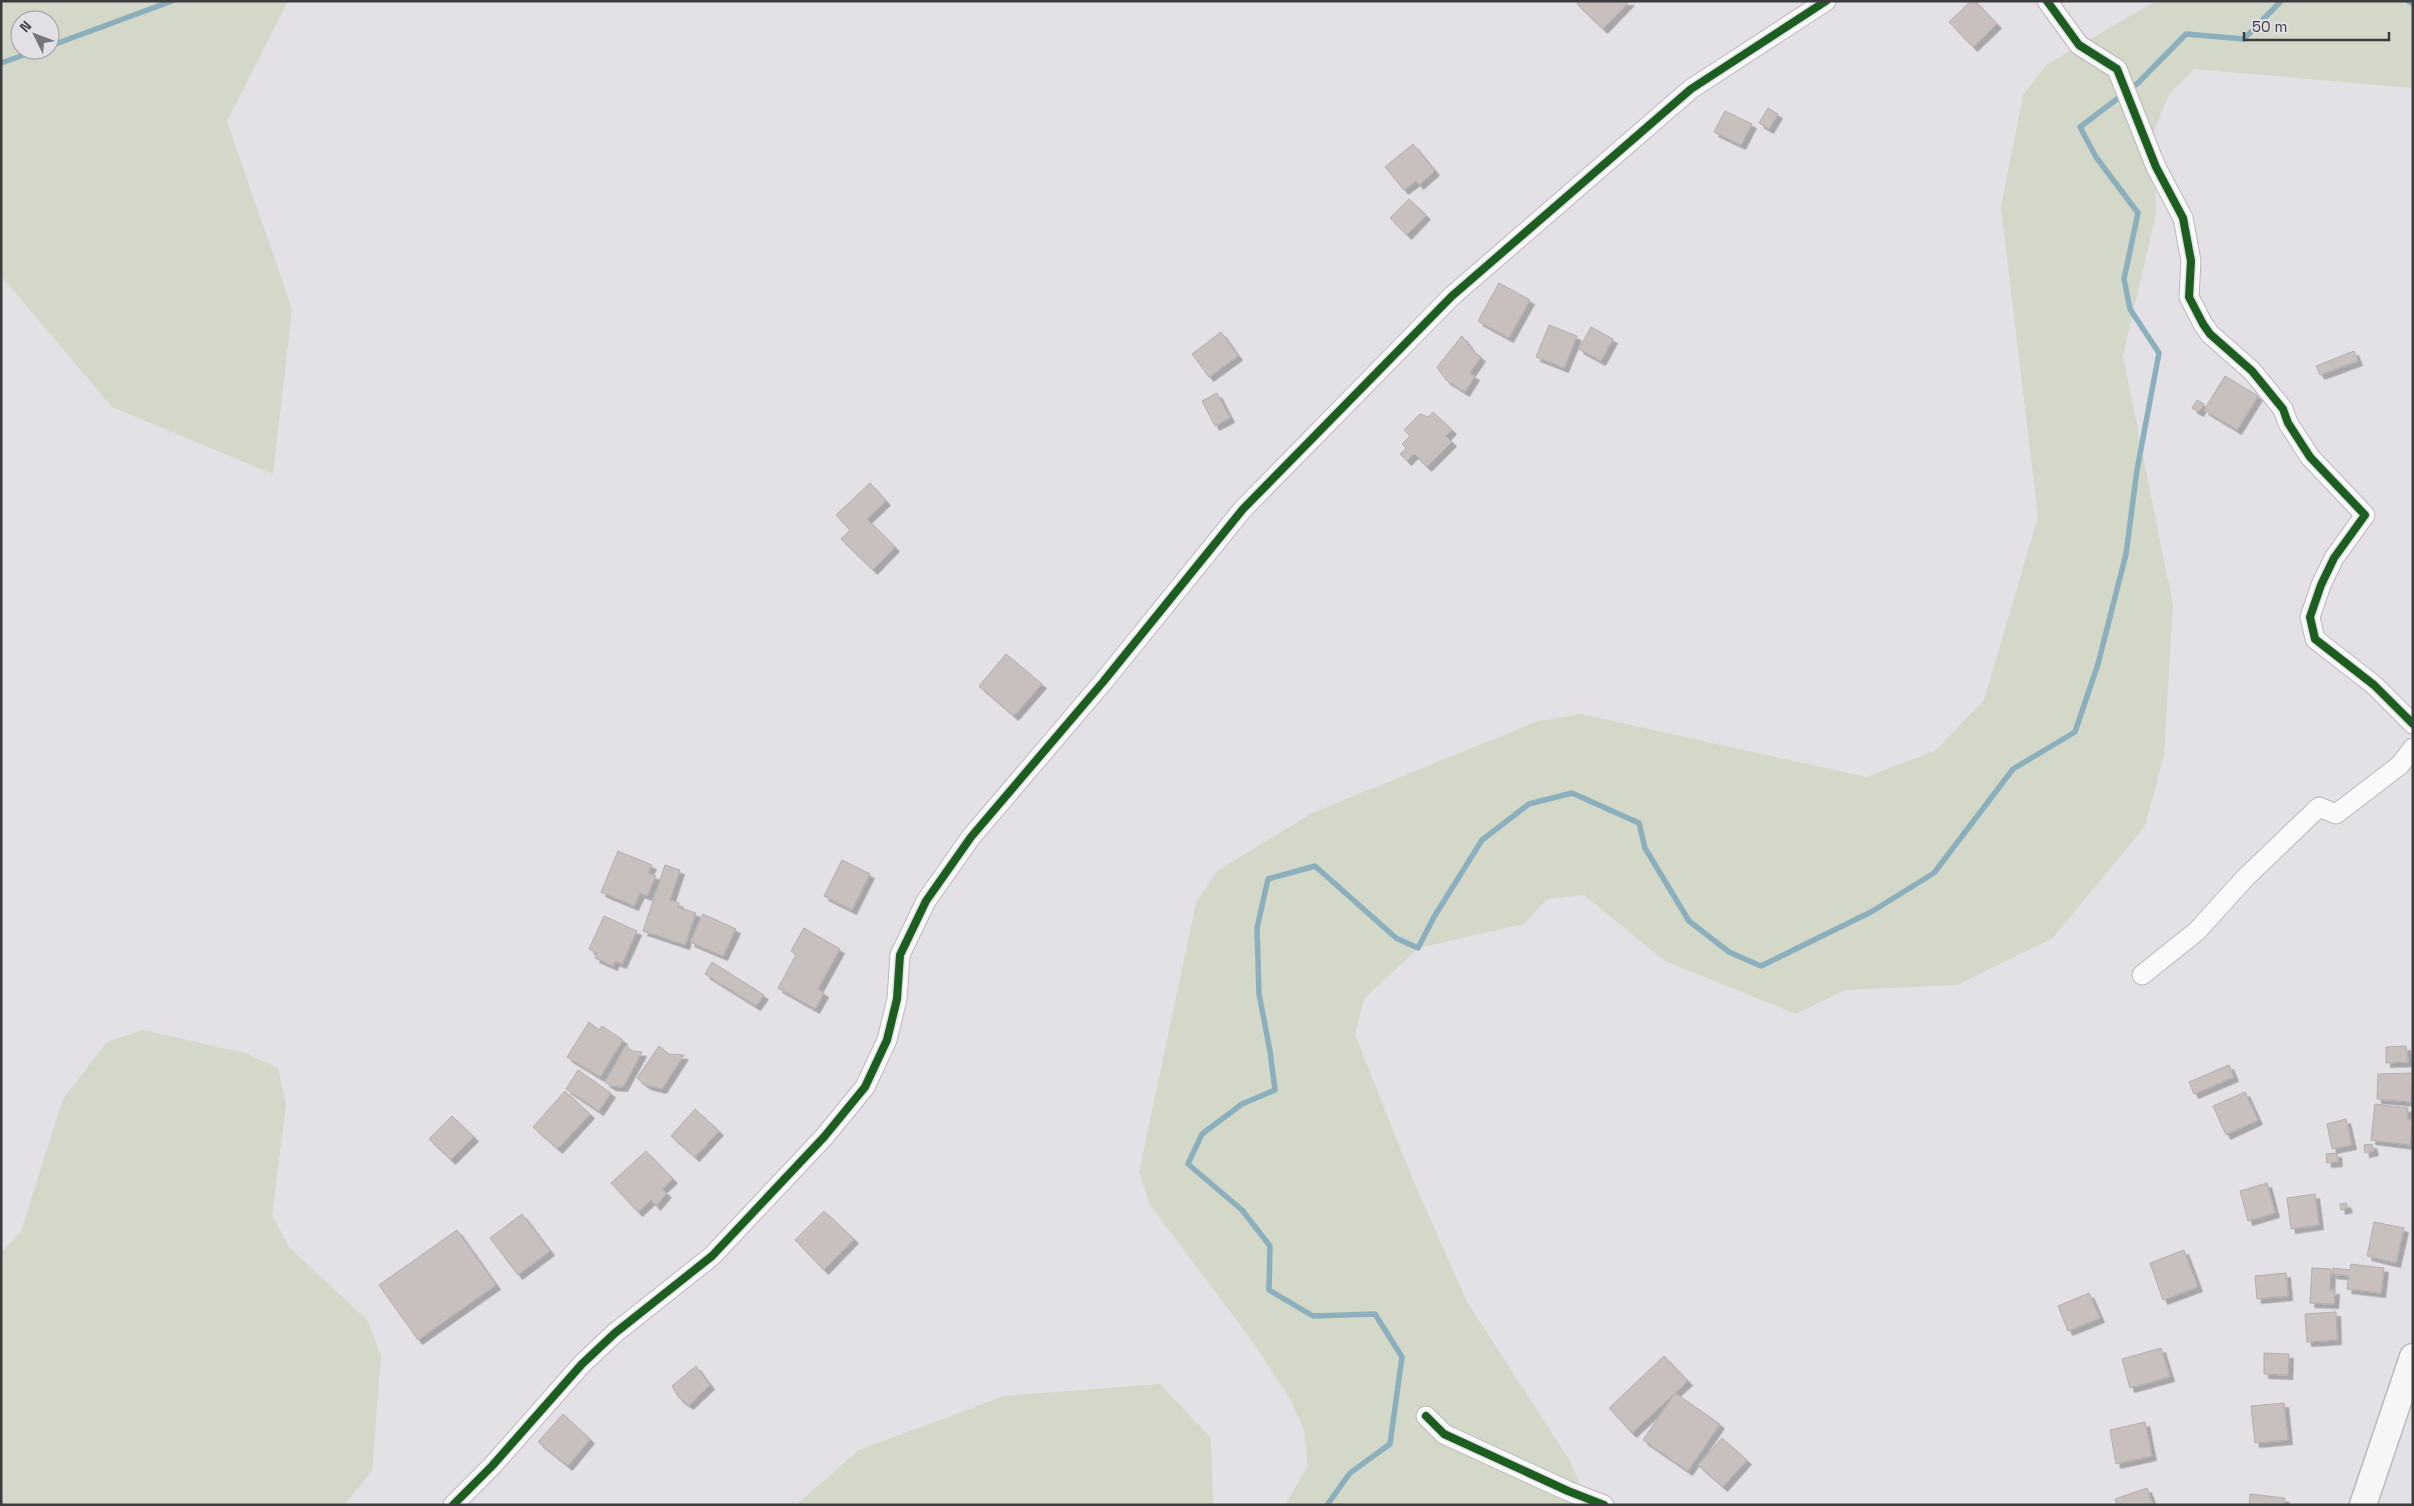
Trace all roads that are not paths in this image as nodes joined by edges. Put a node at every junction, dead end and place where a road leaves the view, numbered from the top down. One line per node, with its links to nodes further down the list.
1 (1826, 1): 8 (street)
2 (2047, 1): 3 (street)
3 (2413, 724)
4 (2413, 748): 5 (street)
5 (2142, 975)
6 (2413, 1357): 10 (street)
7 (1426, 1416): 9 (street)
8 (454, 1505)
9 (1604, 1505)
10 (2363, 1505)

